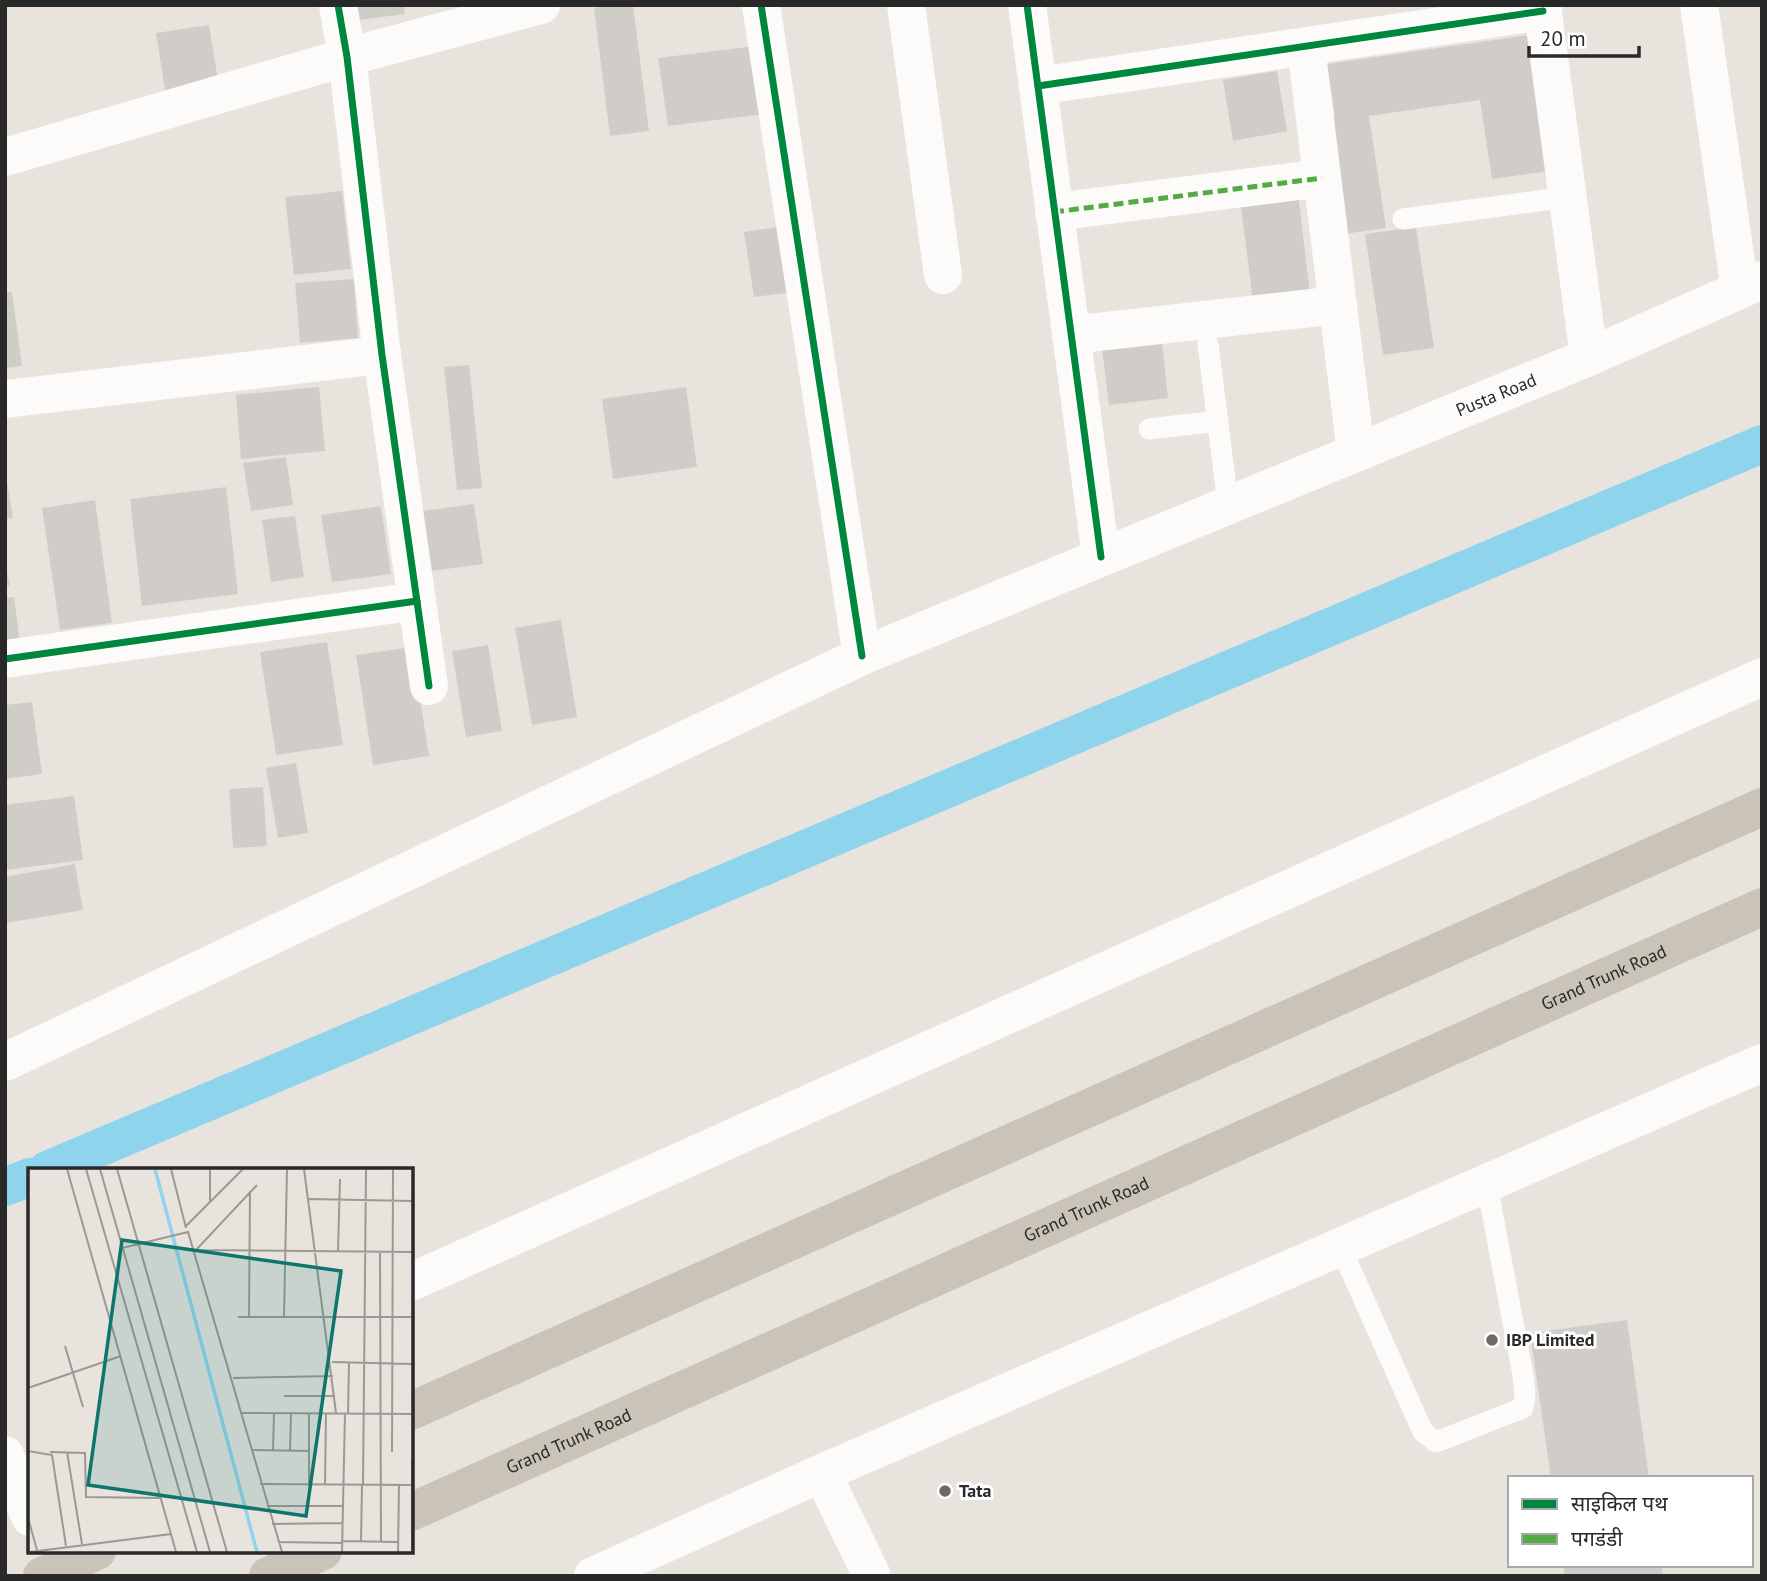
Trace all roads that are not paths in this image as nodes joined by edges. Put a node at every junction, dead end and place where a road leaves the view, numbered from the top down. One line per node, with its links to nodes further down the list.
1 (338, 5): 9 (street)
2 (541, 5): 9 (street)
3 (761, 5): 30 (street)
4 (906, 5): 16 (street)
5 (1027, 5): 10 (street)
6 (1699, 5): 17 (street)
7 (1542, 8): 8 (street); 13 (street)
8 (1306, 46): 10 (street); 12 (street)
9 (346, 57): 11 (street); 21 (street)
10 (1038, 86): 14 (street)
11 (5, 158)
12 (1322, 178): 14 (street); 18 (street)
13 (1568, 197): 15 (lane); 22 (street)
14 (1054, 212): 19 (street)
15 (1403, 219)
16 (943, 275)
17 (1751, 285): 22 (street, Pusta Road)
18 (1338, 305): 19 (street); 26 (street)
19 (1071, 335): 28 (street)
20 (1208, 344): 24 (lane)
21 (382, 355): 23 (street); 29 (street)
22 (1590, 357): 26 (street, Pusta Road)
23 (5, 399)
24 (1218, 421): 25 (lane); 27 (lane)
25 (1149, 429)
26 (1356, 453): 27 (street, Pusta Road)
27 (1228, 504): 28 (street, Pusta Road)
28 (1101, 557): 30 (street, Pusta Road)
29 (417, 601): 31 (street); 33 (street)
30 (862, 656): 36 (street, Pusta Road)
31 (5, 659)
32 (1762, 677): 40 (street)
33 (429, 685)
34 (1762, 807): 41 (highway)
35 (1762, 907): 45 (highway, Grand Trunk Road)
36 (5, 1062)
37 (1762, 1063): 38 (street)
38 (1487, 1185): 39 (street); 39 (lane)
39 (1340, 1246): 43 (street)
40 (413, 1281)
41 (413, 1410)
42 (12, 1459): 44 (street)
43 (822, 1473): 50 (street); 51 (street)
44 (28, 1511)
45 (413, 1511)
46 (90, 1553): 48 (highway)
47 (319, 1553): 49 (highway)
48 (46, 1566)
49 (268, 1576)
50 (593, 1576)
51 (872, 1576)

